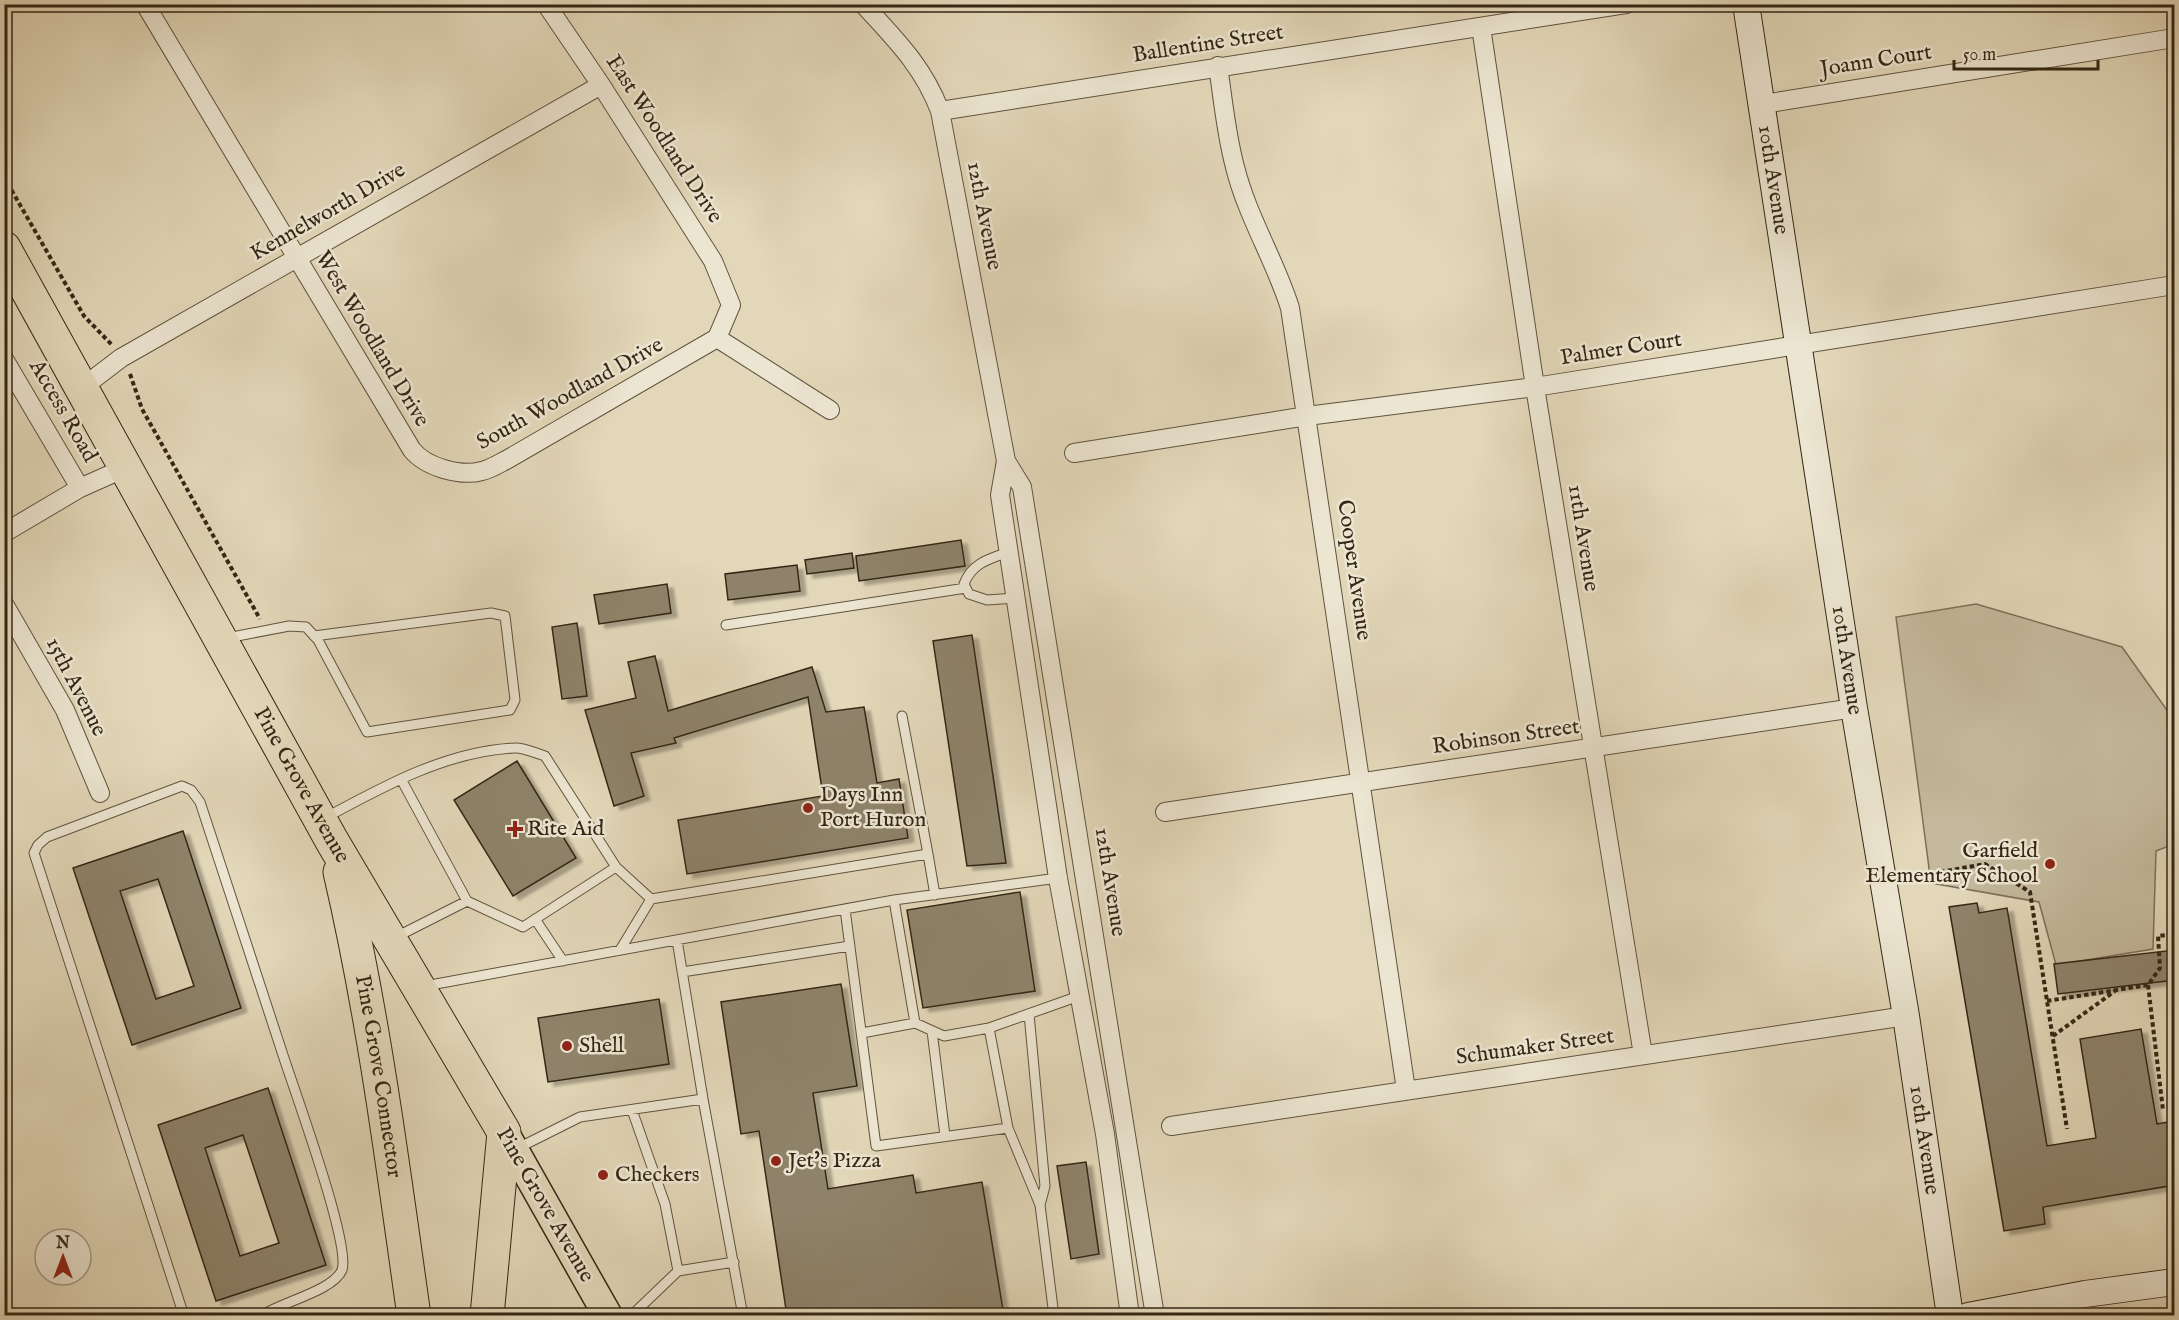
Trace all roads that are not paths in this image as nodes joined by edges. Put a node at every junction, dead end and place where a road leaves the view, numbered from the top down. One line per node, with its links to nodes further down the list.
1 (145, 4): 13 (street, West Woodland Drive)
2 (546, 4): 9 (street, East Woodland Drive)
3 (863, 4): 11 (street, 12th Avenue)
4 (1626, 4): 6 (street, Ballentine Street)
5 (1746, 4): 10 (street, 10th Avenue)
6 (1481, 27): 8 (street, Ballentine Street); 19 (street, 11th Avenue)
7 (2175, 38): 10 (street, Joann Court)
8 (1218, 66): 11 (street, Ballentine Street); 21 (street, Cooper Avenue)
9 (601, 85): 13 (street, Kennelworth Drive); 15 (street, East Woodland Drive)
10 (1763, 104): 16 (street, 10th Avenue)
11 (940, 111): 24 (street, 12th Avenue)
12 (4, 248): 18 (highway, Pine Grove Avenue)
13 (295, 258): 18 (street, Kennelworth Drive); 22 (street, West Woodland Drive)
14 (2175, 285): 16 (street, Palmer Court)
15 (717, 339): 20 (street); 22 (street, South Woodland Drive)
16 (1800, 345): 19 (street, Palmer Court); 35 (street, 10th Avenue)
17 (4, 359): 26 (street, Access Road)
18 (83, 387): 25 (highway, Pine Grove Avenue)
19 (1535, 387): 21 (street, Palmer Court); 37 (street, 11th Avenue)
20 (830, 410)
21 (1307, 416): 23 (street, Palmer Court); 39 (street, Cooper Avenue)
22 (412, 450)
23 (1074, 453)
24 (1006, 461): 28 (street, 12th Avenue); 87 (street, 12th Avenue)
25 (127, 467): 26 (street); 34 (highway, Pine Grove Avenue)
26 (80, 489): 27 (street)
27 (4, 533)
28 (1009, 552): 29 (lane); 30 (street, 12th Avenue)
29 (966, 588): 30 (lane); 32 (lane)
30 (1016, 598): 45 (street, 12th Avenue)
31 (4, 604): 40 (street, 15th Avenue)
32 (726, 625)
33 (314, 636): 33 (lane); 34 (lane)
34 (222, 639): 42 (highway, Pine Grove Avenue)
35 (1854, 708): 37 (street, Robinson Street); 61 (street, 10th Avenue)
36 (902, 716): 43 (lane)
37 (1593, 748): 39 (street, Robinson Street); 66 (street, 11th Avenue)
38 (401, 779): 42 (lane); 44 (lane); 49 (lane)
39 (1361, 782): 41 (street, Robinson Street); 67 (street, Cooper Avenue)
40 (100, 793)
41 (1165, 812)
42 (327, 831): 52 (highway, Pine Grove Avenue); 80 (highway, Pine Grove Connector)
43 (928, 854): 46 (lane); 47 (lane)
44 (616, 867): 47 (lane); 51 (lane)
45 (1058, 878): 46 (lane); 59 (street, 12th Avenue)
46 (935, 895): 48 (lane)
47 (651, 899): 55 (lane)
48 (894, 900): 50 (lane); 62 (lane)
49 (467, 901): 51 (lane); 52 (lane)
50 (845, 909): 53 (lane); 54 (lane)
51 (535, 919): 56 (lane)
52 (391, 939): 58 (highway, Pine Grove Avenue)
53 (677, 940): 55 (lane); 57 (lane)
54 (850, 946): 57 (lane); 65 (lane)
55 (620, 950): 56 (lane)
56 (563, 961): 58 (lane)
57 (682, 972): 68 (lane)
58 (418, 987): 73 (highway, Pine Grove Avenue)
59 (1079, 996): 60 (lane); 86 (street, 12th Avenue)
60 (1029, 1014): 63 (lane); 74 (lane)
61 (1906, 1016): 66 (street, Schumaker Street); 88 (street, 10th Avenue)
62 (915, 1023): 64 (lane); 65 (lane)
63 (989, 1028): 64 (lane); 71 (lane)
64 (932, 1031): 72 (lane)
65 (862, 1033): 72 (lane)
66 (1642, 1055): 67 (street, Schumaker Street)
67 (1406, 1090): 70 (street, Schumaker Street)
68 (703, 1099): 69 (lane); 75 (lane)
69 (632, 1110): 73 (lane); 76 (lane)
70 (1171, 1125)
71 (1008, 1128): 72 (lane); 74 (lane)
72 (945, 1136)
73 (509, 1141): 81 (highway); 82 (main road, Pine Grove Avenue)
74 (1040, 1205): 85 (lane)
75 (734, 1262): 76 (lane); 84 (lane)
76 (678, 1271): 83 (lane)
77 (2175, 1282): 89 (street)
78 (184, 1316): 79 (lane)
79 (261, 1316)
80 (414, 1316)
81 (487, 1316)
82 (608, 1316)
83 (632, 1316)
84 (743, 1316)
85 (1054, 1316)
86 (1130, 1316)
87 (1155, 1316)
88 (1950, 1316)
89 (1968, 1316)

